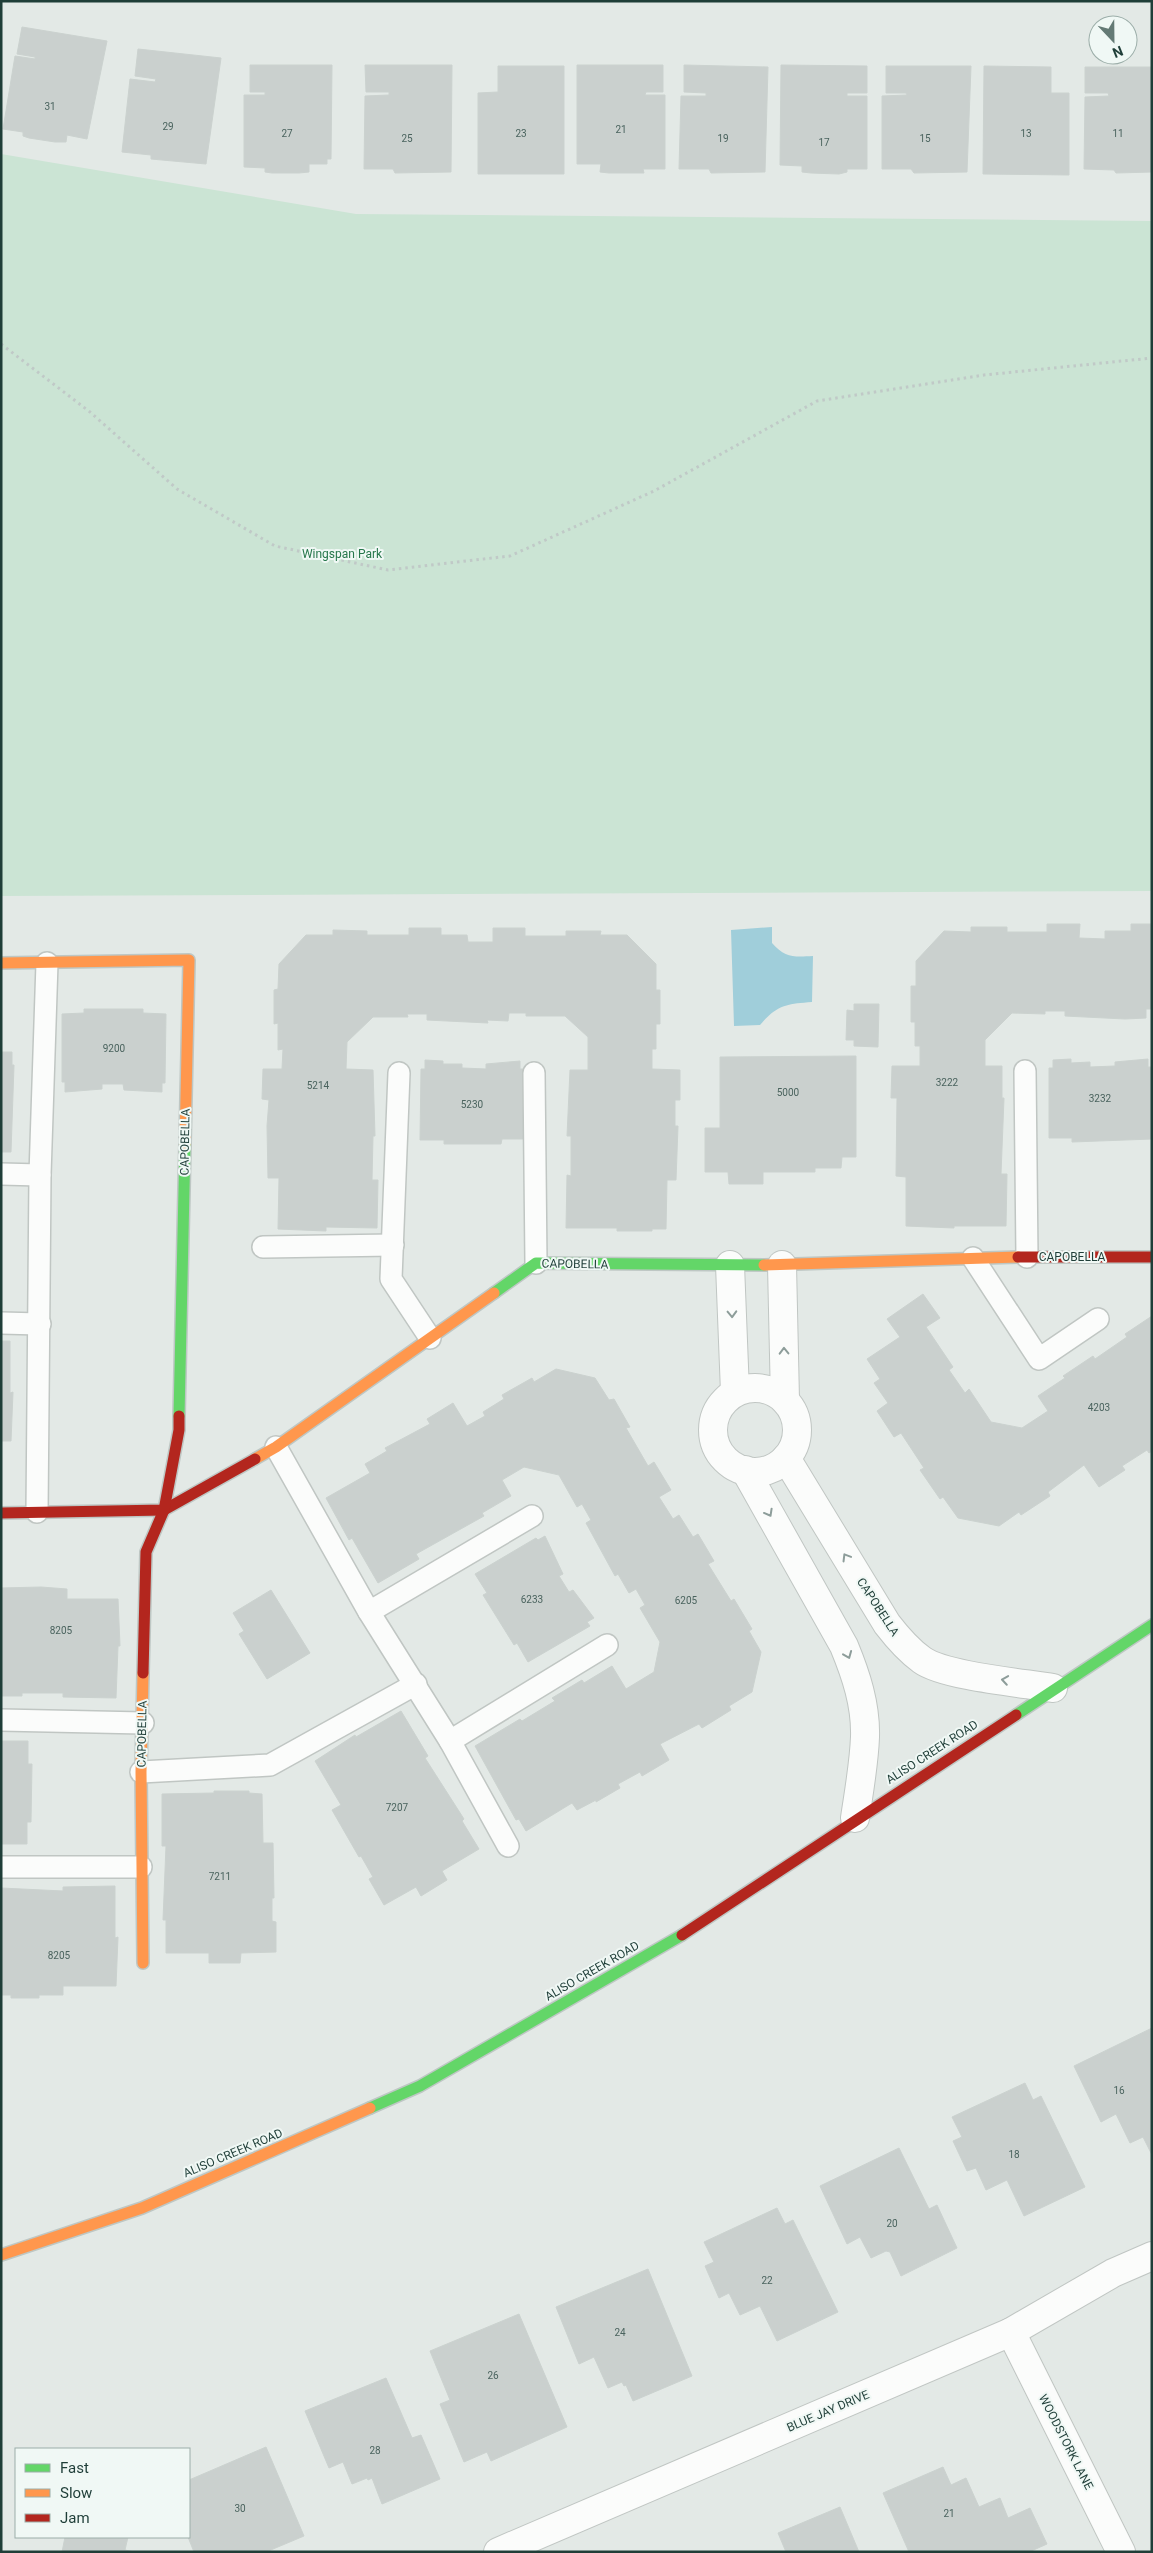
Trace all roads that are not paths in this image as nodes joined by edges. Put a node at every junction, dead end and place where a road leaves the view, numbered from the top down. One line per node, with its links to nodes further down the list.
1 (47, 963): 2 (street, CAPOBELLA); 7 (lane); 25 (street, CAPOBELLA)
2 (1, 964)
3 (1025, 1071): 10 (lane)
4 (400, 1073): 8 (lane)
5 (534, 1073): 13 (lane)
6 (1, 1174): 7 (lane)
7 (40, 1175): 18 (lane)
8 (393, 1245): 9 (lane); 19 (lane)
9 (263, 1247)
10 (1027, 1257): 11 (street, CAPOBELLA); 12 (street, CAPOBELLA)
11 (1152, 1257)
12 (973, 1258): 15 (street, CAPOBELLA); 16 (lane)
13 (536, 1263): 14 (street, CAPOBELLA); 19 (street, CAPOBELLA)
14 (730, 1265): 15 (street, CAPOBELLA); 20 (street, one-way to 20)
15 (782, 1265): 21 (street, one-way to 15)
16 (1098, 1319)
17 (1, 1323): 18 (lane)
18 (40, 1324): 26 (lane)
19 (430, 1338): 22 (street, CAPOBELLA)
20 (735, 1392): 21 (street); 24 (street)
21 (785, 1400): 23 (street)
22 (276, 1447): 25 (street, CAPOBELLA); 29 (lane)
23 (786, 1458): 24 (street); 33 (street, CAPOBELLA, one-way to 23)
24 (745, 1470): 38 (street, one-way to 38)
25 (164, 1510): 26 (street, CAPOBELLA); 35 (street, CAPOBELLA)
26 (37, 1512): 27 (street, CAPOBELLA)
27 (1, 1513)
28 (532, 1516): 29 (lane)
29 (369, 1612): 32 (lane)
30 (1152, 1625): 33 (street, ALISO CREEK ROAD)
31 (607, 1645): 36 (lane)
32 (416, 1684): 36 (lane); 37 (lane)
33 (1053, 1688): 38 (street, ALISO CREEK ROAD)
34 (1, 1720): 35 (lane)
35 (143, 1723): 37 (street, CAPOBELLA)
36 (450, 1741): 39 (lane)
37 (141, 1772): 41 (street, CAPOBELLA)
38 (855, 1818): 43 (street, ALISO CREEK ROAD)
39 (508, 1846)
40 (1, 1867): 41 (lane)
41 (141, 1867): 42 (street, CAPOBELLA)
42 (143, 1963)
43 (1, 2255)
44 (1152, 2256): 45 (street, BLUE JAY DRIVE)
45 (1011, 2332): 46 (street, BLUE JAY DRIVE); 47 (street, WOODSTORK LANE)
46 (498, 2552)
47 (1121, 2552)

